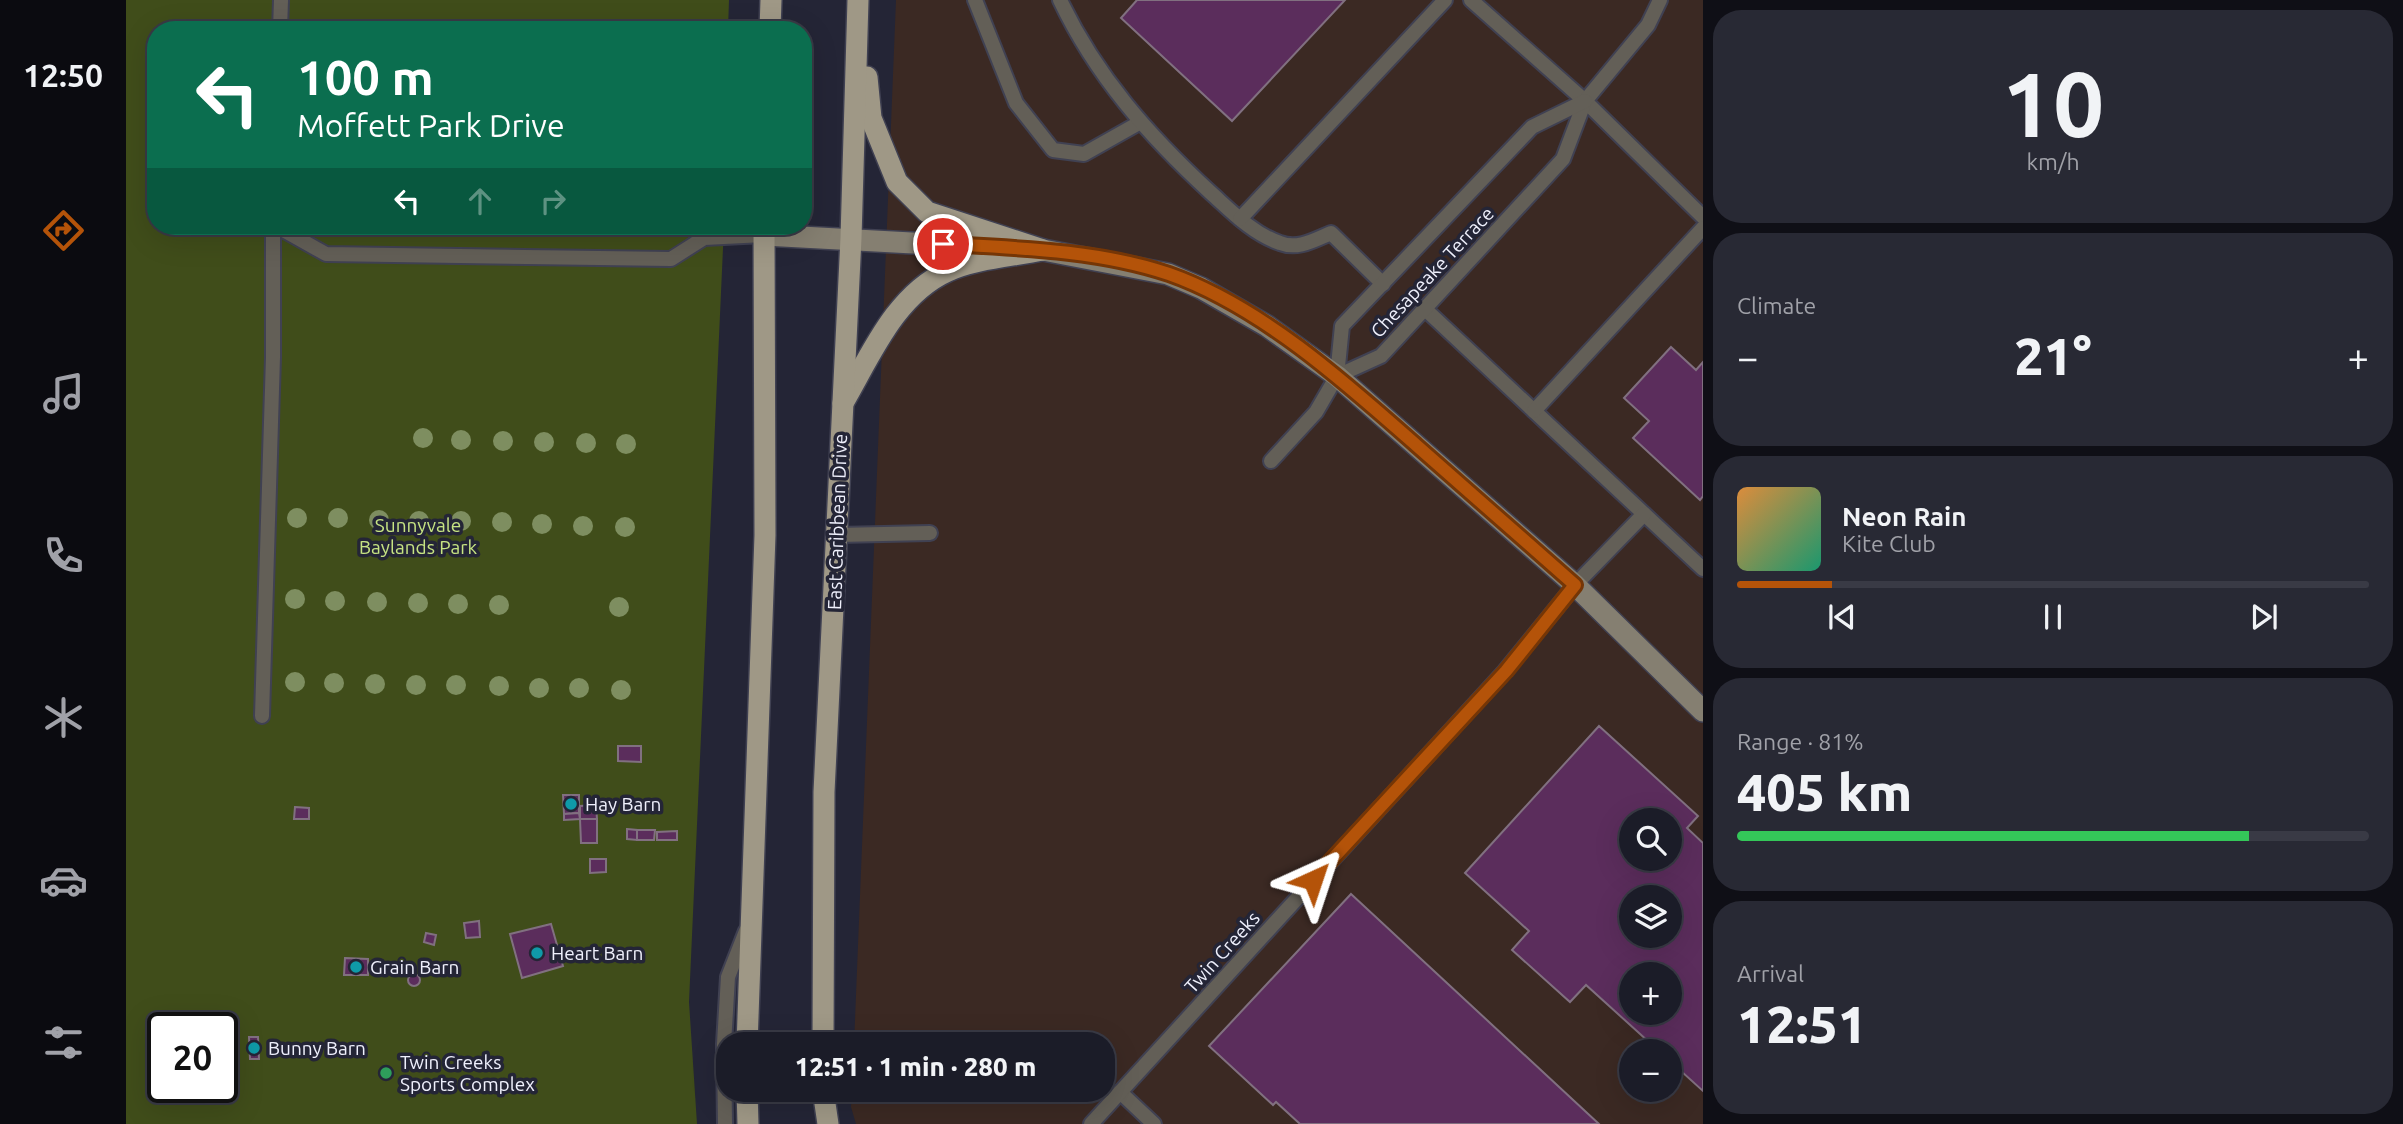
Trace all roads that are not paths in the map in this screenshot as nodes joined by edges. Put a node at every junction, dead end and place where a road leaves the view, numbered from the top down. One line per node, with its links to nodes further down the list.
1 (281, 0): 9 (lane)
2 (771, 0): 10 (main road)
3 (859, 0): 23 (main road, East Caribbean Drive); 24 (main road)
4 (975, 0): 12 (lane)
5 (1060, 0): 12 (lane)
6 (1445, 0): 14 (lane)
7 (1471, 0): 11 (lane)
8 (1660, 0): 11 (lane, Chesapeake Terrace)
9 (280, 21)
10 (770, 21)
11 (1585, 101): 13 (lane); 25 (lane, Chesapeake Terrace); 26 (lane, Chesapeake Terrace)
12 (1139, 123): 14 (lane)
13 (1703, 217)
14 (1240, 219): 25 (lane)
15 (1703, 228): 29 (lane)
16 (275, 235): 37 (lane)
17 (291, 235): 22 (lane)
18 (701, 235): 22 (lane)
19 (730, 235): 22 (lane)
20 (764, 235): 38 (main road)
21 (812, 235): 23 (street)
22 (705, 238)
23 (851, 238): 24 (street); 28 (main road, East Caribbean Drive)
24 (1043, 250): 27 (street); 28 (main road)
25 (1382, 284): 27 (lane, Chesapeake Terrace)
26 (1425, 309): 27 (lane, Chesapeake Terrace); 29 (lane)
27 (1337, 376): 30 (lane); 35 (street)
28 (842, 405): 33 (main road, East Caribbean Drive)
29 (1534, 411): 31 (lane)
30 (1271, 461)
31 (1644, 514): 34 (lane); 35 (lane, Twin Creeks)
32 (930, 533): 33 (lane)
33 (837, 535): 40 (main road, East Caribbean Drive)
34 (1703, 569)
35 (1575, 585): 36 (street); 41 (lane, Twin Creeks)
36 (1703, 711)
37 (262, 716)
38 (751, 920): 39 (main road); 44 (lane)
39 (747, 1032)
40 (823, 1032)
41 (1120, 1093): 47 (lane, Twin Creeks); 48 (lane)
42 (747, 1102): 45 (main road)
43 (825, 1102): 46 (main road)
44 (725, 1124)
45 (748, 1124)
46 (828, 1124)
47 (1091, 1124)
48 (1154, 1124)

